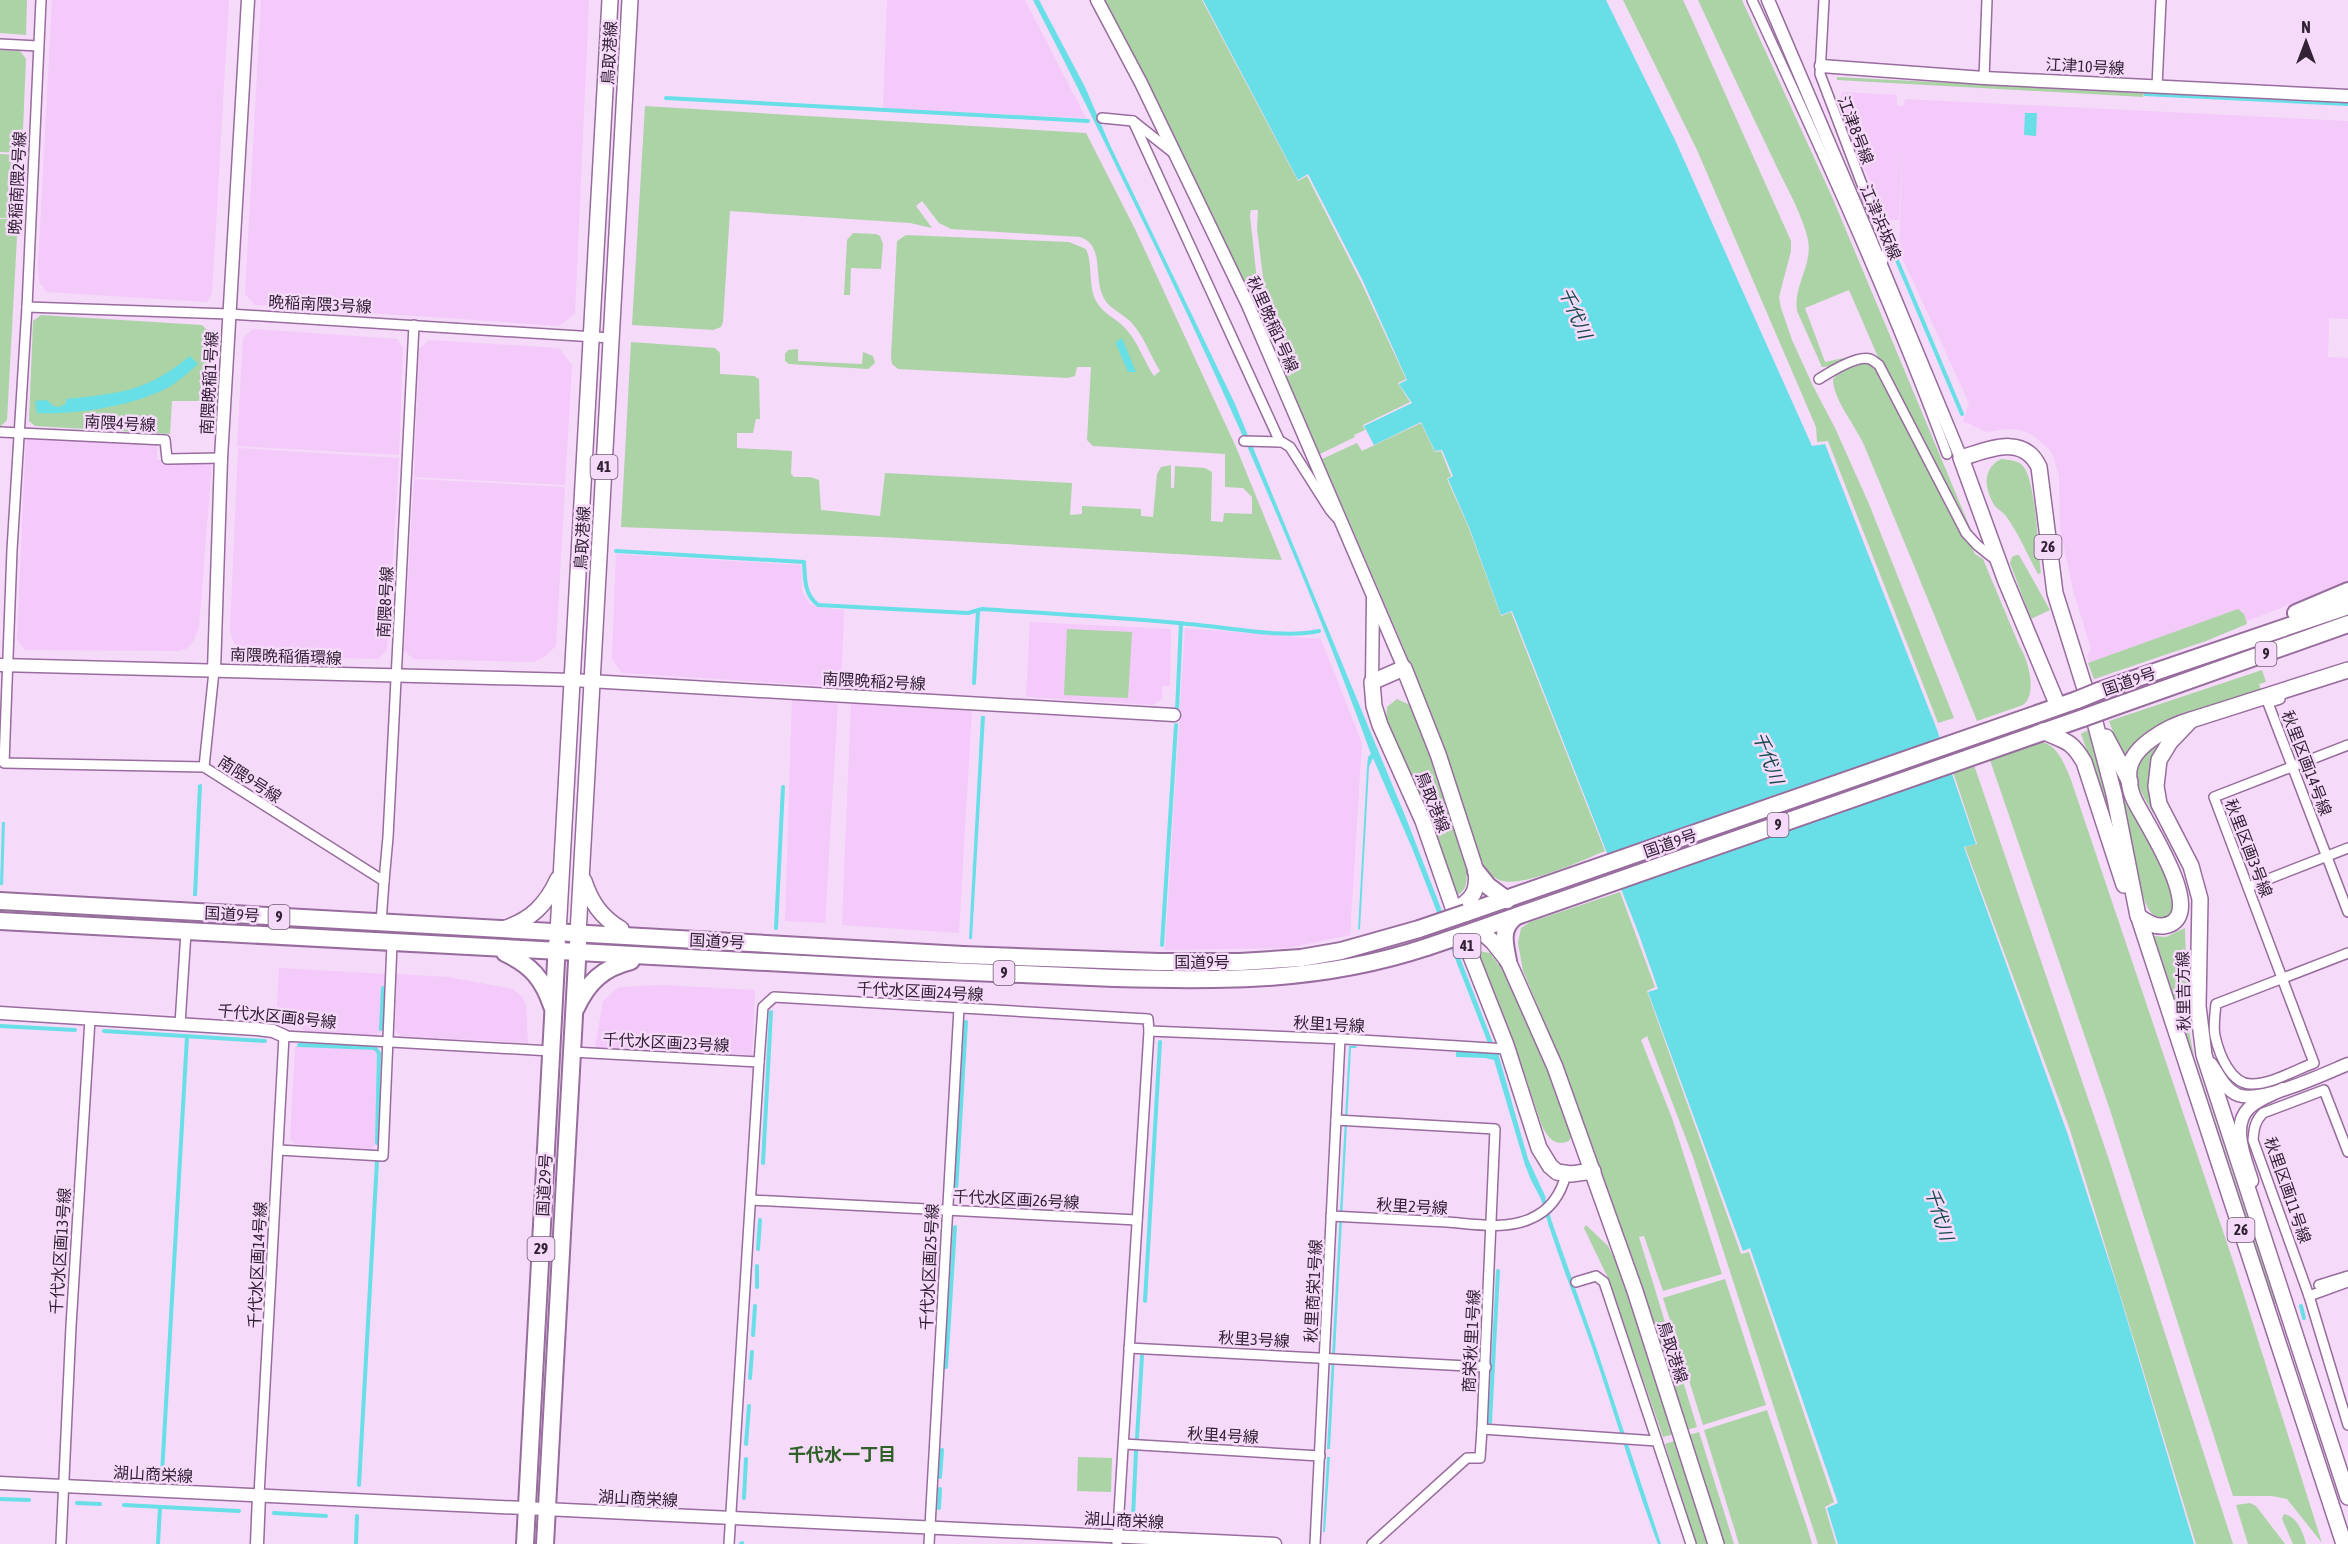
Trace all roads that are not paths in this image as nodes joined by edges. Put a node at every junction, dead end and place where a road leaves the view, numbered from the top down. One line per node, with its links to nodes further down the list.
1 (41, 0): 12 (street, 晩稲南隈2号線)
2 (248, 0): 22 (street, 南隈晩稲1号線)
3 (610, 0): 24 (main road, 鳥取港線 / 41)
4 (630, 0): 25 (main road, 鳥取港線 / 41)
5 (1097, 0): 19 (street, 秋里晩稲1号線)
6 (1752, 0): 31 (street)
7 (1768, 0): 20 (street, 江津浜坂線)
8 (1824, 0): 13 (street, 江津8号線)
9 (1988, 0): 14 (street)
10 (2161, 0): 15 (street)
11 (0, 44): 12 (street)
12 (39, 46): 21 (street, 晩稲南隈2号線)
13 (1821, 66): 14 (street, 江津10号線); 20 (street, 江津8号線)
14 (1984, 78): 15 (street, 江津10号線)
15 (2157, 87): 16 (street, 江津10号線)
16 (2348, 96)
17 (1102, 118): 18 (street)
18 (1133, 121): 19 (street); 30 (street)
19 (1176, 155): 33 (street, 秋里晩稲1号線)
20 (1881, 265): 31 (street, 江津浜坂線)
21 (27, 307): 22 (street, 晩稲南隈3号線); 28 (street, 晩稲南隈2号線)
22 (229, 314): 23 (street, 晩稲南隈3号線); 32 (street, 南隈晩稲1号線)
23 (414, 325): 24 (street, 晩稲南隈3号線); 47 (street, 南隈8号線)
24 (591, 336): 25 (street, 晩稲南隈3号線); 49 (main road, 鳥取港線 / 41)
25 (611, 338): 50 (main road, 鳥取港線 / 41)
26 (1819, 379): 36 (street)
27 (0, 432): 28 (street, 南隈4号線)
28 (19, 433): 32 (street, 南隈4号線); 35 (street, 晩稲南隈2号線)
29 (1244, 441): 30 (street)
30 (1280, 442): 33 (street)
31 (1954, 456): 36 (main road); 54 (main road, 26)
32 (221, 458): 45 (street, 南隈晩稲1号線)
33 (1344, 526): 38 (street, 秋里晩稲1号線)
34 (0, 549): 35 (street)
35 (12, 550): 43 (street, 晩稲南隈2号線)
36 (1999, 562): 53 (main road)
37 (2348, 591): 42 (highway, 9)
38 (1373, 594): 44 (street, 秋里晩稲1号線); 51 (street)
39 (2348, 606): 42 (highway, 国道9号 / 9)
40 (2348, 624): 52 (highway, 国道9号 / 9)
41 (2348, 634): 52 (highway, 9)
42 (2191, 659): 53 (highway, 国道9号 / 9, bridge)
43 (4, 665): 45 (street, 南隈晩稲循環線); 59 (street, 晩稲南隈2号線)
44 (1404, 668): 51 (main road); 65 (main road, 鳥取港線)
45 (214, 670): 47 (street, 南隈晩稲循環線); 61 (street, 南隈晩稲1号線)
46 (2348, 670): 56 (main road, 秋里吉方線 / 26)
47 (395, 676): 49 (street, 南隈晩稲循環線); 68 (street, 南隈8号線)
48 (2348, 678): 60 (street, 秋里区画14号線)
49 (572, 680): 50 (street, 南隈晩稲2号線); 66 (main road, 鳥取港線 / 41)
50 (593, 681): 55 (street, 南隈晩稲2号線); 67 (main road, 鳥取港線 / 41)
51 (1372, 681): 103 (main road, 鳥取港線 / 41)
52 (2183, 683): 54 (highway, 国道9号 / 9)
53 (2058, 706): 70 (highway, 国道9号 / 9)
54 (2094, 713): 57 (highway, 国道9号 / 9); 62 (main road, 26); 74 (main road, 26)
55 (1173, 715)
56 (2191, 720): 62 (main road, 26); 106 (main road, 秋里吉方線 / 26)
57 (2043, 731): 74 (main road, 秋里吉方線 / 26); 75 (highway, 国道9号 / 9)
58 (2348, 745): 60 (street, 秋里区画3号線)
59 (4, 763): 61 (street, 南隈9号線)
60 (2293, 766): 64 (street, 秋里区画14号線); 69 (street, 秋里区画3号線)
61 (204, 767): 68 (street, 南隈9号線)
62 (2130, 783): 74 (main road); 106 (main road, 26)
63 (2348, 848): 64 (street)
64 (2327, 856): 69 (street); 73 (street, 秋里区画14号線)
65 (1476, 871): 70 (highway); 72 (main road, 鳥取港線)
66 (561, 873): 79 (main road); 82 (main road, 鳥取港線 / 41)
67 (581, 874): 78 (main road); 83 (main road, 鳥取港線 / 41)
68 (384, 881): 77 (street)
69 (2248, 887): 92 (street, 秋里区画3号線)
70 (1507, 900): 72 (highway, 国道9号 / 9)
71 (0, 901): 77 (highway, 国道9号 / 9)
72 (1464, 910): 84 (highway, 国道9号 / 9, bridge)
73 (2348, 912)
74 (2138, 916): 157 (main road, 秋里吉方線 / 26)
75 (1514, 918): 81 (highway, 国道9号 / 9); 91 (highway)
76 (0, 921): 80 (highway, 国道9号 / 9)
77 (381, 923): 79 (highway, 国道9号 / 9)
78 (621, 929): 84 (highway)
79 (500, 930): 82 (highway, 国道9号 / 9)
80 (186, 932): 85 (highway, 国道9号 / 9); 98 (street)
81 (1474, 932): 90 (highway, 国道9号 / 9, bridge); 91 (main road, 鳥取港線 / 41)
82 (558, 933): 83 (highway, 国道9号 / 9); 87 (highway, 国道29号 / 29)
83 (578, 934): 84 (highway, 国道9号 / 9); 89 (highway, 国道29号 / 29)
84 (644, 938)
85 (392, 944): 86 (highway, 国道9号 / 9); 102 (street)
86 (499, 950): 87 (highway, 国道9号 / 9); 95 (highway)
87 (557, 953): 89 (highway, 国道9号 / 9); 95 (highway, 国道29号 / 29)
88 (2348, 953): 92 (street)
89 (577, 954): 90 (highway, 国道9号 / 9); 94 (highway, 国道29号 / 29)
90 (644, 957): 94 (highway)
91 (1508, 961): 116 (main road, 鳥取港線 / 41)
92 (2282, 978): 108 (street, 秋里区画3号線); 108 (street)
93 (959, 1008): 99 (street, 千代水区画24号線); 107 (street, 千代水区画24号線); 119 (street, 千代水区画25号線)
94 (574, 1011): 105 (highway, 国道29号 / 29)
95 (554, 1012): 104 (highway, 国道29号 / 29)
96 (0, 1013): 97 (street, 千代水区画8号線)
97 (90, 1019): 98 (street, 千代水区画8号線); 138 (street, 千代水区画13号線)
98 (180, 1024): 100 (street, 千代水区画8号線)
99 (1149, 1031): 101 (street, 秋里1号線); 121 (street)
100 (284, 1036): 102 (street, 千代水区画8号線); 114 (street, 千代水区画14号線)
101 (1340, 1039): 103 (street, 秋里1号線); 113 (street, 秋里商栄1号線)
102 (388, 1042): 104 (street, 千代水区画8号線); 114 (street)
103 (1507, 1049): 117 (main road, 鳥取港線 / 41)
104 (552, 1051): 141 (highway, 国道29号 / 29)
105 (572, 1052): 107 (street, 千代水区画23号線); 142 (highway, 国道29号 / 29)
106 (2204, 1055): 111 (street); 127 (main road, 秋里吉方線 / 26)
107 (759, 1062): 118 (street, 千代水区画24号線)
108 (2314, 1063): 110 (street, 秋里区画3号線)
109 (2348, 1064): 110 (street)
110 (2319, 1076): 111 (street); 112 (street, 秋里区画3号線)
111 (2283, 1089): 127 (street)
112 (2324, 1090): 115 (street); 128 (street, 秋里区画11号線)
113 (1336, 1120): 120 (street, 秋里商栄1号線); 122 (street, 商栄秋里1号線)
114 (279, 1150): 139 (street, 千代水区画14号線)
115 (2348, 1152)
116 (1593, 1171): 117 (main road); 156 (main road, 鳥取港線 / 41)
117 (1566, 1174): 122 (street, 秋里2号線)
118 (751, 1200): 119 (street, 千代水区画26号線); 143 (street, 千代水区画24号線)
119 (948, 1210): 121 (street, 千代水区画26号線); 144 (street, 千代水区画25号線)
120 (1331, 1216): 122 (street, 秋里2号線); 130 (street, 秋里商栄1号線)
121 (1137, 1220): 129 (street)
122 (1491, 1225): 131 (street, 商栄秋里1号線)
123 (2348, 1276): 126 (street)
124 (1576, 1282): 134 (street)
125 (2348, 1282): 128 (street)
126 (2319, 1285)
127 (2282, 1292): 140 (main road, 秋里吉方線 / 26)
128 (2309, 1296): 132 (street, 秋里区画11号線)
129 (1129, 1348): 130 (street, 秋里3号線); 135 (street)
130 (1324, 1358): 131 (street, 秋里3号線); 136 (street, 秋里商栄1号線)
131 (1485, 1367): 133 (street, 商栄秋里1号線)
132 (2348, 1425)
133 (1482, 1429): 134 (street); 154 (street, 商栄秋里1号線)
134 (1657, 1441): 155 (street)
135 (1124, 1444): 136 (street, 秋里4号線); 145 (street)
136 (1320, 1456): 153 (street, 秋里商栄1号線)
137 (0, 1483): 138 (street, 湖山商栄線)
138 (64, 1486): 139 (street, 湖山商栄線); 146 (street, 千代水区画13号線)
139 (260, 1496): 141 (street, 湖山商栄線); 147 (street)
140 (2348, 1497)
141 (527, 1509): 142 (street, 湖山商栄線); 148 (highway, 国道29号 / 29)
142 (547, 1510): 143 (street, 湖山商栄線); 149 (highway, 国道29号 / 29)
143 (730, 1519): 144 (street, 湖山商栄線); 150 (street, 千代水区画24号線)
144 (929, 1528): 145 (street, 湖山商栄線); 151 (street, 千代水区画25号線)
145 (1118, 1540): 152 (street, 湖山商栄線)
146 (61, 1544)
147 (257, 1544)
148 (525, 1544)
149 (545, 1544)
150 (729, 1544)
151 (928, 1544)
152 (1275, 1544)
153 (1315, 1544)
154 (1372, 1544)
155 (1691, 1544)
156 (1716, 1544)
157 (2344, 1544)

